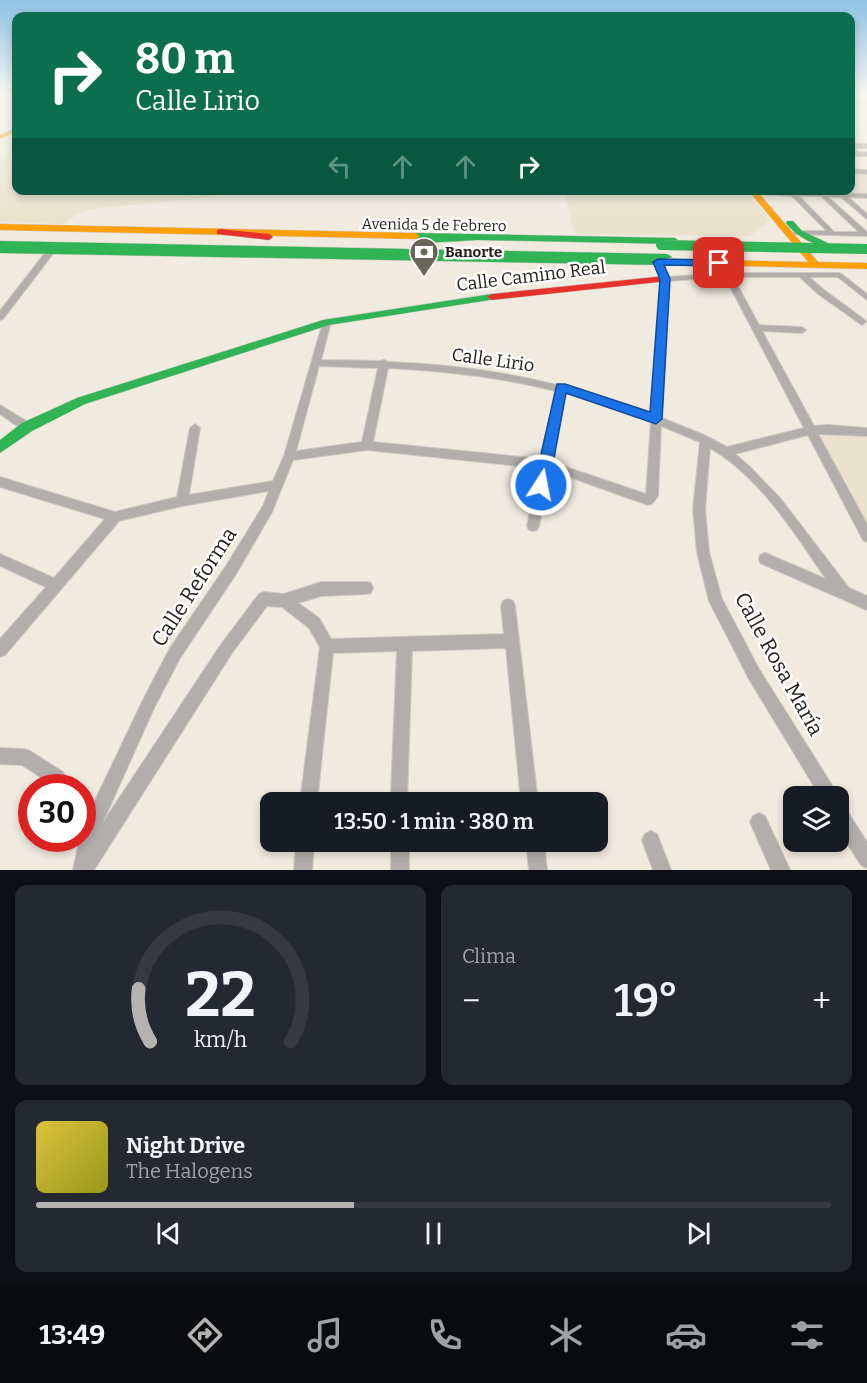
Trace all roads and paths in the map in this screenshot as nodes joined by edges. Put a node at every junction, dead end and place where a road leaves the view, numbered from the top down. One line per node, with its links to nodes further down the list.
1 (762, 195): 10 (main road)
2 (795, 195): 13 (street)
3 (823, 195): 4 (street); 14 (street)
4 (842, 195): 5 (street); 6 (street)
5 (867, 196)
6 (867, 217)
7 (0, 227): 9 (main road, Avenida 5 de Febrero)
8 (0, 232): 12 (main road, Avenida 5 de Febrero)
9 (220, 232): 11 (main road, Avenida 5 de Febrero); 12 (main road)
10 (794, 236): 11 (main road, Avenida 5 de Febrero); 13 (main road); 25 (main road)
11 (482, 237): 15 (main road)
12 (275, 238): 15 (main road, Avenida 5 de Febrero)
13 (828, 238): 14 (main road)
14 (866, 240): 21 (main road, Avenida 5 de Febrero, bridge)
15 (423, 241): 21 (main road, Avenida 5 de Febrero)
16 (0, 244): 17 (main road, Avenida 5 de Febrero)
17 (253, 249): 20 (main road, Avenida 5 de Febrero); 22 (main road)
18 (0, 250): 19 (main road, Avenida 5 de Febrero)
19 (51, 251): 22 (main road, Avenida 5 de Febrero); 31 (street)
20 (453, 253): 21 (main road, Avenida 5 de Febrero); 23 (main road)
21 (662, 255): 23 (main road, Avenida 5 de Febrero); 24 (main road, Avenida 5 de Febrero); 25 (main road, Avenida 5 de Febrero); 29 (street)
22 (311, 256): 23 (main road, Avenida 5 de Febrero)
23 (415, 259)
24 (867, 260)
25 (815, 264): 26 (main road, Avenida 5 de Febrero)
26 (867, 266)
27 (728, 275): 28 (street, Calle Camino Real); 29 (street, Calle Camino Real); 34 (street)
28 (802, 275): 30 (street, Calle Camino Real); 33 (street)
29 (665, 279): 32 (main road, Calle Camino Real); 40 (street)
30 (867, 298)
31 (0, 317)
32 (327, 322): 36 (street, Calle Reforma); 41 (main road, Calle Camino Real)
33 (862, 322)
34 (757, 328): 35 (street); 43 (street)
35 (802, 330)
36 (315, 363): 37 (street, Calle Lirio); 49 (street, Calle Reforma)
37 (384, 363): 38 (street, Calle Lirio); 46 (street)
38 (561, 387): 40 (street, Calle Lirio); 50 (street)
39 (0, 409): 41 (street)
40 (656, 419): 45 (street, Calle Lirio); 50 (street)
41 (27, 427): 47 (main road, Calle Camino Real)
42 (195, 428): 53 (street)
43 (810, 430): 44 (street); 48 (street); 56 (street)
44 (867, 432)
45 (705, 441): 48 (street, Calle Lirio); 71 (street, Calle Rosa María)
46 (367, 446): 49 (street); 50 (street)
47 (0, 448)
48 (726, 452): 61 (street, Calle Lirio)
49 (289, 456): 52 (street, Calle Reforma)
50 (545, 464): 55 (street)
51 (0, 482): 54 (street)
52 (277, 485): 53 (street); 75 (street, Calle Reforma)
53 (182, 501): 54 (street)
54 (115, 517): 59 (street)
55 (533, 526)
56 (867, 536)
57 (765, 559): 61 (street)
58 (0, 560): 59 (street)
59 (55, 585): 68 (street)
60 (366, 588): 62 (street)
61 (844, 593): 63 (street)
62 (284, 601): 67 (street); 84 (street)
63 (867, 603)
64 (508, 606): 65 (street)
65 (511, 641): 66 (street); 74 (street)
66 (405, 643): 67 (street); 73 (street)
67 (327, 646): 72 (street)
68 (0, 650)
69 (0, 756): 70 (street)
70 (51, 774)
71 (823, 786)
72 (309, 792)
73 (396, 792)
74 (529, 792)
75 (96, 806)
76 (759, 822): 89 (street)
77 (849, 830): 83 (street)
78 (651, 840): 88 (street)
79 (84, 852): 84 (street, Calle Reforma)
80 (304, 852): 85 (street)
81 (400, 852): 86 (street)
82 (536, 852): 87 (street)
83 (867, 859)
84 (82, 869)
85 (303, 870)
86 (400, 870)
87 (538, 870)
88 (662, 870)
89 (782, 870)

